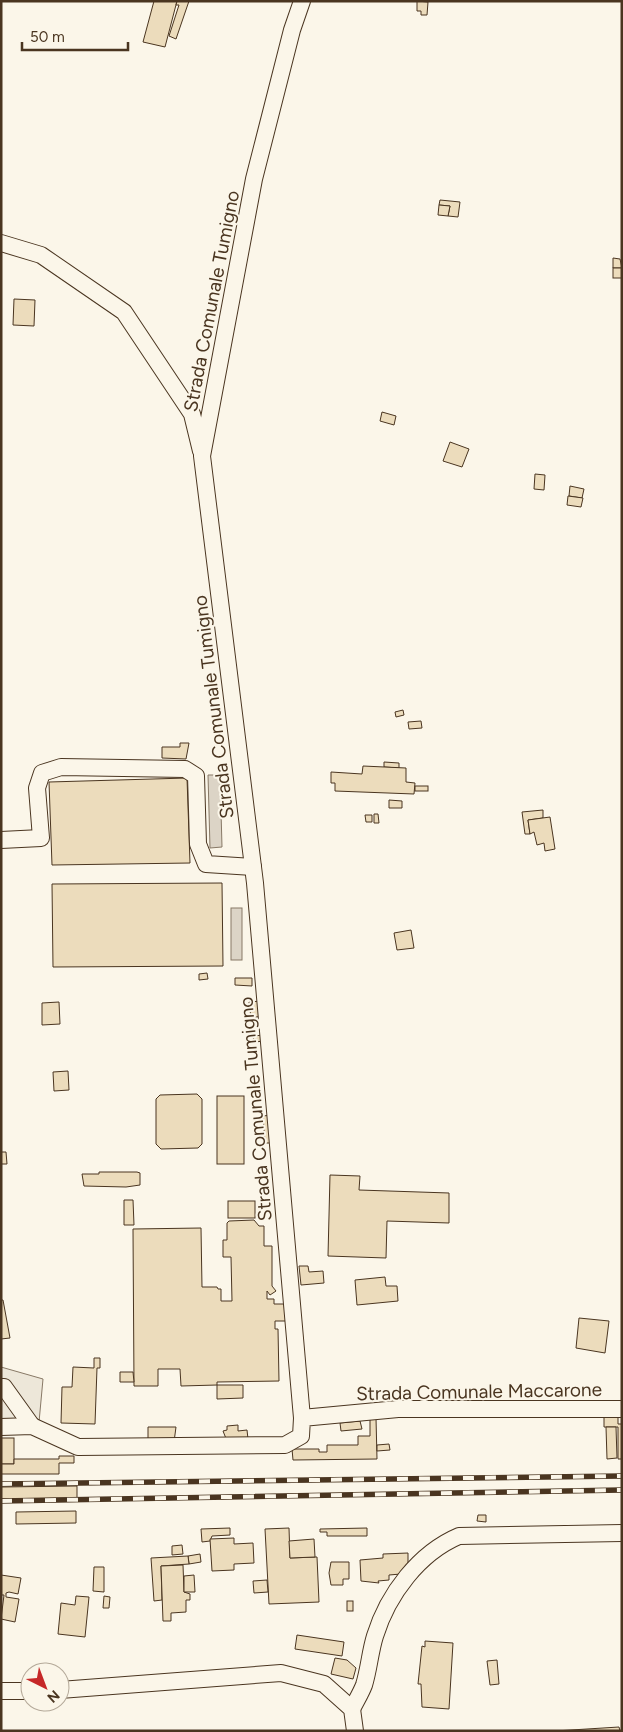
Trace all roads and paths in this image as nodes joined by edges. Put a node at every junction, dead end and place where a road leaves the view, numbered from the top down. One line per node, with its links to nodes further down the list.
1 (302, 1): 3 (street, Strada Comunale Tumigno)
2 (1, 243): 3 (street)
3 (202, 456): 5 (street, Strada Comunale Tumigno)
4 (1, 840): 5 (street)
5 (253, 867): 8 (street, Strada Comunale Tumigno)
6 (1, 1387): 9 (street)
7 (622, 1409): 8 (street, Strada Comunale Maccarone)
8 (302, 1418): 9 (street)
9 (32, 1426): 10 (street)
10 (1, 1427)
11 (622, 1533): 15 (street)
12 (70, 1689): 15 (street)
13 (1, 1691): 14 (street)
14 (20, 1691)
15 (352, 1709): 16 (street)
16 (355, 1731)

